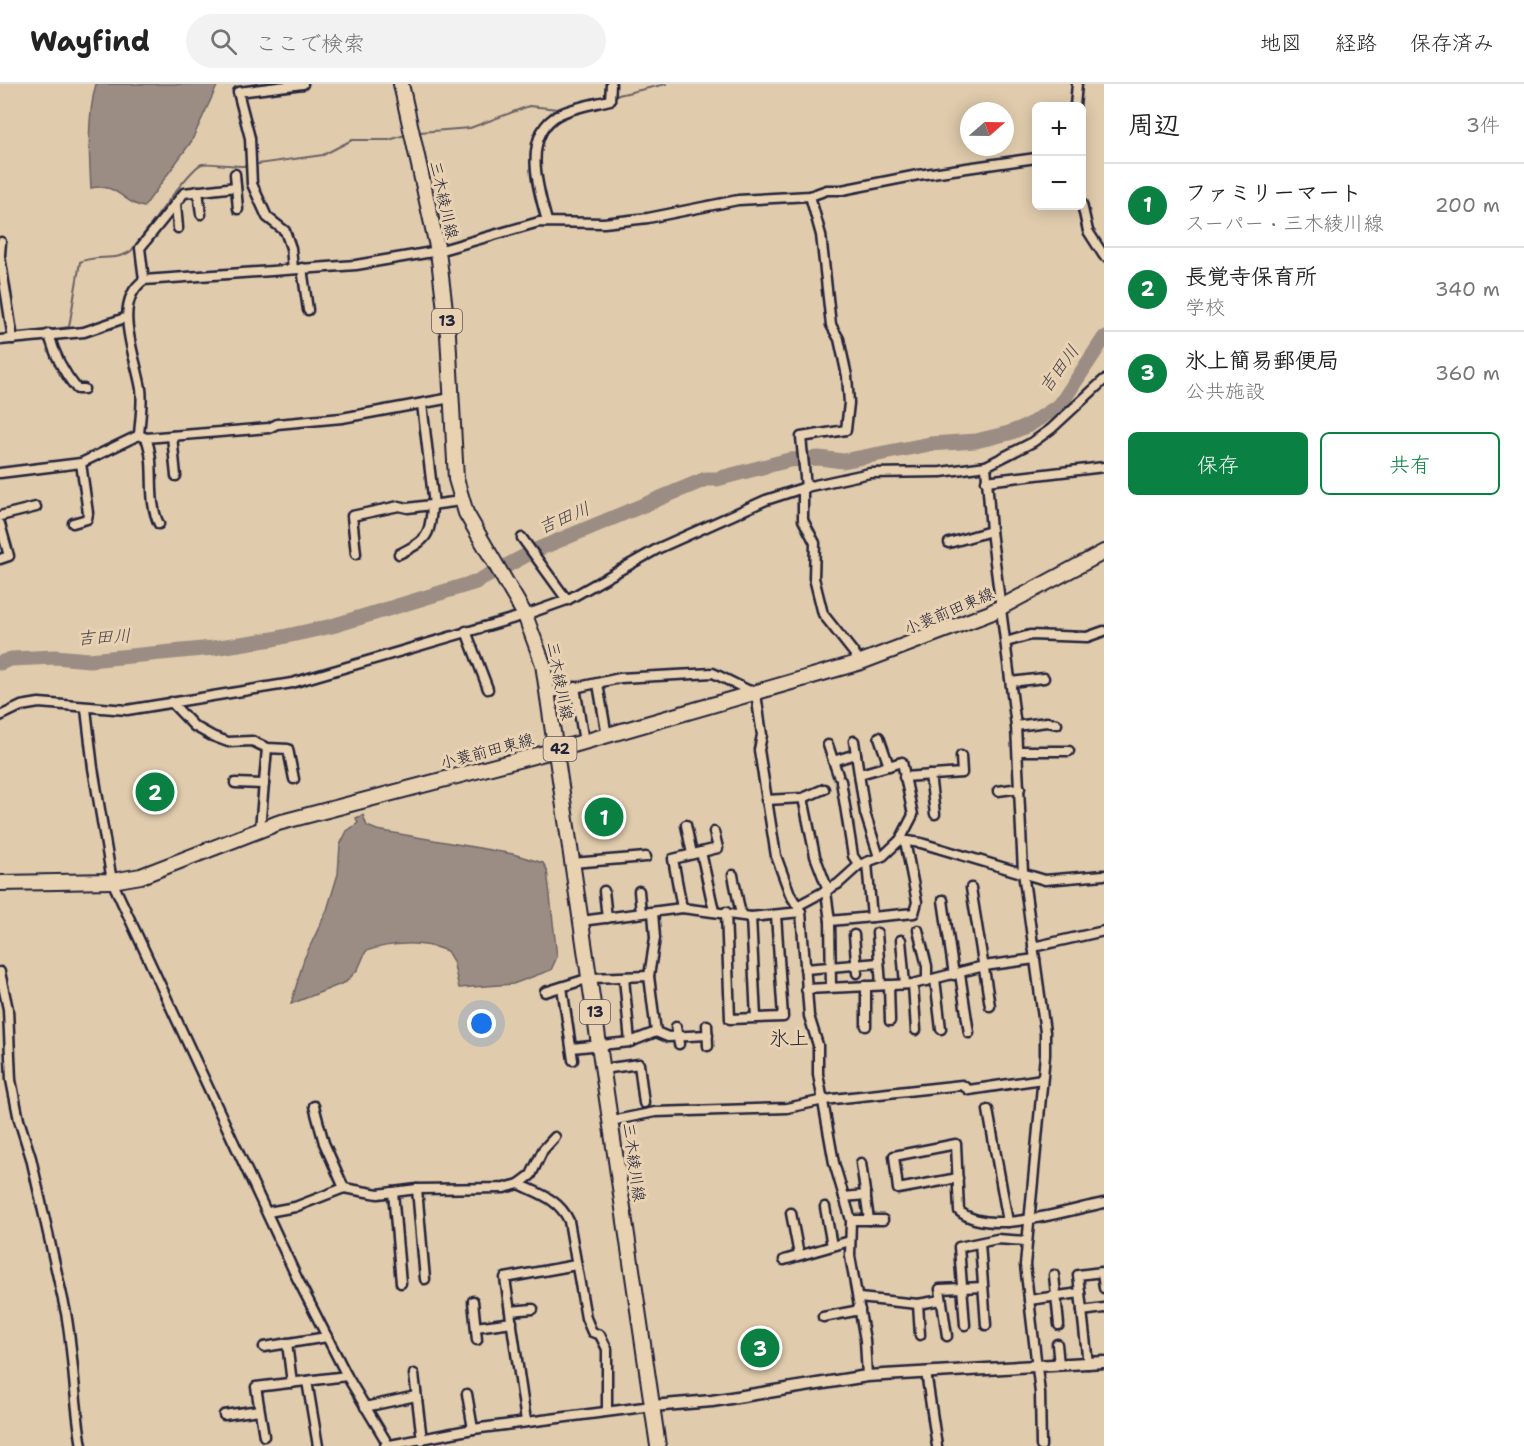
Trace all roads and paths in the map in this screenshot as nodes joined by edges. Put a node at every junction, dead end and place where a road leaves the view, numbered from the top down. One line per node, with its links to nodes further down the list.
1 (303, 84): 21 (street)
2 (401, 84): 18 (main road, 三木綾川線 / 13)
3 (610, 84): 15 (street)
4 (1077, 84): 5 (street)
5 (1075, 102)
6 (1032, 159): 10 (street)
7 (235, 174): 8 (street)
8 (236, 187): 9 (street); 12 (street)
9 (198, 191): 11 (street); 14 (street)
10 (810, 196): 15 (street); 40 (street)
11 (176, 204): 16 (street); 22 (street)
12 (238, 209)
13 (1083, 210): 20 (street)
14 (201, 214)
15 (547, 221): 18 (street)
16 (178, 228)
17 (1, 242): 19 (street)
18 (438, 251): 21 (street); 30 (main road, 三木綾川線 / 13)
19 (0, 255): 26 (street)
20 (1104, 256)
21 (297, 269): 22 (street); 23 (street)
22 (144, 280): 24 (street)
23 (308, 310)
24 (125, 318): 25 (street); 33 (street)
25 (49, 334): 26 (street); 29 (street)
26 (13, 339): 27 (street)
27 (0, 340)
28 (1104, 380): 35 (street)
29 (84, 389)
30 (451, 398): 31 (street); 41 (main road, 三木綾川線 / 13)
31 (422, 404): 32 (street); 42 (street)
32 (172, 435): 33 (street); 38 (street)
33 (143, 437): 34 (street); 47 (street)
34 (81, 464): 37 (street); 45 (street)
35 (986, 465): 39 (street); 40 (street)
36 (1104, 467): 39 (street)
37 (0, 473)
38 (176, 476)
39 (986, 481): 48 (street)
40 (805, 487): 55 (street); 61 (street)
41 (461, 501): 42 (street); 57 (main road, 三木綾川線 / 13)
42 (433, 506): 52 (street); 53 (street)
43 (36, 507): 44 (street)
44 (0, 516)
45 (73, 523)
46 (0, 524): 54 (street)
47 (159, 524)
48 (991, 531): 50 (street); 56 (street)
49 (524, 540): 55 (street)
50 (949, 543)
51 (1104, 552): 56 (main road, 小蓑前田東線 / 42)
52 (356, 554)
53 (399, 554)
54 (0, 560)
55 (567, 600): 57 (street)
56 (1002, 607): 60 (street); 61 (main road, 小蓑前田東線 / 42)
57 (525, 615): 58 (street); 67 (main road, 三木綾川線 / 13)
58 (466, 631): 66 (street); 69 (street)
59 (1104, 631): 60 (street)
60 (1006, 642): 63 (street)
61 (861, 662): 68 (main road, 小蓑前田東線 / 42)
62 (1044, 678): 63 (street)
63 (1011, 682): 73 (street)
64 (598, 684): 65 (street); 68 (street); 74 (street)
65 (575, 687): 67 (street); 77 (street)
66 (488, 689)
67 (547, 693): 80 (main road, 三木綾川線 / 13)
68 (756, 694): 74 (main road, 小蓑前田東線 / 42); 97 (street)
69 (171, 702): 70 (street); 79 (street)
70 (86, 709): 71 (street); 111 (street)
71 (0, 716)
72 (1057, 724): 73 (street)
73 (1016, 726): 82 (street)
74 (607, 736): 77 (main road, 小蓑前田東線 / 42)
75 (879, 737): 86 (street)
76 (854, 741): 83 (street)
77 (584, 742): 80 (main road, 小蓑前田東線 / 42)
78 (828, 745): 85 (street)
79 (267, 748): 90 (street); 92 (street)
80 (556, 750): 100 (main road, 小蓑前田東線 / 42); 106 (main road, 三木綾川線 / 13)
81 (1069, 751): 82 (street)
82 (1018, 752): 93 (street)
83 (856, 754): 85 (street); 87 (street)
84 (961, 756): 88 (street)
85 (833, 761): 107 (street)
86 (889, 766): 87 (street); 89 (street)
87 (861, 774): 105 (street)
88 (930, 775): 89 (street); 98 (street)
89 (904, 777): 102 (street)
90 (294, 779)
91 (235, 783): 92 (street)
92 (264, 784): 100 (street)
93 (1020, 788): 95 (street); 108 (street)
94 (824, 789): 96 (street)
95 (998, 791)
96 (803, 798): 97 (street); 116 (street)
97 (766, 800): 119 (street)
98 (935, 814)
99 (686, 825): 103 (street)
100 (260, 829): 111 (main road, 小蓑前田東線 / 42)
101 (714, 832): 103 (street)
102 (903, 841): 105 (street); 108 (street); 127 (street)
103 (697, 853): 118 (street); 120 (street)
104 (646, 857): 106 (street)
105 (879, 857): 107 (street)
106 (572, 862): 129 (main road, 三木綾川線 / 13)
107 (863, 864): 116 (street); 127 (street)
108 (1023, 872): 110 (street); 136 (street)
109 (733, 875): 124 (street)
110 (1104, 876)
111 (112, 881): 112 (main road, 小蓑前田東線 / 42); 191 (street)
112 (0, 883)
113 (971, 888): 139 (street)
114 (604, 891): 128 (street)
115 (639, 891): 123 (street)
116 (827, 891): 119 (street); 130 (street)
117 (943, 900): 144 (street)
118 (682, 908): 120 (street); 121 (street)
119 (800, 908): 125 (street); 141 (street)
120 (714, 911): 122 (street)
121 (653, 912): 123 (street); 145 (street)
122 (726, 912): 124 (street); 157 (street)
123 (640, 913): 128 (street)
124 (741, 915): 126 (street)
125 (776, 915): 126 (street); 157 (street)
126 (751, 917): 157 (street)
127 (872, 917): 130 (street)
128 (607, 918): 129 (street)
129 (581, 921): 146 (main road, 三木綾川線 / 13)
130 (830, 921): 140 (street)
131 (918, 930): 148 (street)
132 (1104, 931): 136 (street)
133 (877, 933): 138 (street)
134 (854, 935): 142 (street)
135 (901, 940): 149 (street)
136 (1033, 947): 137 (street)
137 (1035, 959): 139 (street); 174 (street)
138 (879, 963): 142 (street); 150 (street)
139 (984, 966): 144 (street); 156 (street)
140 (829, 968): 141 (street); 142 (street); 153 (street)
141 (805, 969): 154 (street)
142 (856, 969)
143 (0, 972): 257 (street)
144 (957, 974): 148 (street); 165 (street)
145 (649, 976): 147 (street); 164 (street)
146 (590, 978): 147 (street); 152 (street); 169 (main road, 三木綾川線 / 13)
147 (624, 978): 168 (street)
148 (931, 980): 149 (street); 162 (street)
149 (909, 984): 150 (street); 163 (street)
150 (885, 985): 151 (street); 158 (street)
151 (866, 986): 153 (street); 160 (street)
152 (562, 987): 155 (street); 171 (street)
153 (831, 987): 154 (street)
154 (806, 989): 175 (street)
155 (545, 992)
156 (990, 1006)
157 (756, 1018)
158 (891, 1021)
159 (707, 1025): 166 (street)
160 (866, 1026)
161 (676, 1027): 167 (street)
162 (941, 1029)
163 (916, 1030)
164 (656, 1032): 167 (street); 168 (street)
165 (969, 1034)
166 (708, 1035): 167 (street); 170 (street)
167 (678, 1040)
168 (630, 1042): 169 (street)
169 (600, 1046): 171 (street); 173 (main road, 三木綾川線 / 13)
170 (708, 1046)
171 (572, 1048): 172 (street)
172 (573, 1060)
173 (603, 1069): 176 (street); 179 (main road, 三木綾川線 / 13)
174 (1042, 1078): 175 (street); 193 (street)
175 (824, 1100): 179 (street); 188 (street)
176 (644, 1103)
177 (314, 1106): 184 (street)
178 (988, 1110): 197 (street)
179 (611, 1121): 248 (main road, 三木綾川線 / 13)
180 (555, 1137): 183 (street)
181 (861, 1163): 187 (street)
182 (958, 1178): 182 (street); 197 (street)
183 (519, 1184): 185 (street); 204 (street)
184 (344, 1188): 186 (street); 191 (street)
185 (417, 1189): 186 (street); 206 (street)
186 (393, 1192): 207 (street)
187 (866, 1195): 188 (street); 195 (street)
188 (844, 1197): 194 (street)
189 (1104, 1203): 193 (street)
190 (825, 1207): 201 (street)
191 (268, 1212): 231 (street)
192 (791, 1213): 202 (street)
193 (1030, 1218): 197 (street); 199 (street)
194 (851, 1220): 195 (street); 198 (street)
195 (869, 1220): 196 (street)
196 (883, 1220)
197 (1008, 1222)
198 (850, 1241): 201 (street); 213 (street)
199 (1026, 1241): 200 (street); 215 (street)
200 (980, 1243): 208 (street); 209 (street)
201 (832, 1246): 202 (street)
202 (799, 1255): 203 (street)
203 (784, 1260)
204 (576, 1265): 221 (street); 251 (street)
205 (1054, 1275): 212 (street)
206 (425, 1279)
207 (401, 1282)
208 (983, 1287): 209 (street); 226 (street)
209 (962, 1288): 214 (street); 225 (street)
210 (1104, 1288): 211 (street)
211 (1080, 1293): 212 (street); 222 (street)
212 (1056, 1297): 215 (street); 227 (street)
213 (859, 1298): 217 (street); 220 (street)
214 (941, 1300): 217 (street); 230 (street)
215 (1029, 1300): 239 (street)
216 (473, 1301): 228 (street)
217 (918, 1304): 229 (street)
218 (1104, 1308): 222 (street)
219 (533, 1309): 221 (street)
220 (860, 1310): 223 (street); 243 (street)
221 (510, 1311): 224 (street)
222 (1082, 1311): 237 (street)
223 (824, 1317)
224 (512, 1322): 228 (street); 253 (street)
225 (965, 1325)
226 (986, 1325)
227 (1059, 1325)
228 (476, 1327): 232 (street)
229 (920, 1335)
230 (947, 1336)
231 (327, 1337): 233 (street); 242 (street)
232 (477, 1340)
233 (287, 1343): 235 (street); 245 (street)
234 (1057, 1344): 238 (street)
235 (264, 1347)
236 (1104, 1362): 237 (street)
237 (1088, 1364): 238 (street)
238 (1059, 1365): 239 (street)
239 (1037, 1366): 240 (street); 262 (street)
240 (926, 1372): 243 (street); 261 (street)
241 (414, 1374): 247 (street)
242 (347, 1376): 244 (street); 249 (street)
243 (867, 1376): 248 (street)
244 (308, 1381): 245 (street); 258 (street)
245 (292, 1383): 250 (street)
246 (467, 1394): 254 (street)
247 (416, 1396): 249 (street); 256 (street)
248 (652, 1406): 251 (street); 260 (main road, 三木綾川線 / 13)
249 (365, 1407): 259 (street)
250 (259, 1410): 252 (street); 255 (street)
251 (607, 1410): 253 (street)
252 (224, 1415)
253 (526, 1421): 254 (street)
254 (473, 1429): 256 (street)
255 (264, 1436)
256 (422, 1440): 259 (street)
257 (82, 1446)
258 (318, 1446)
259 (387, 1446)
260 (658, 1446)
261 (937, 1446)
262 (1041, 1446)

